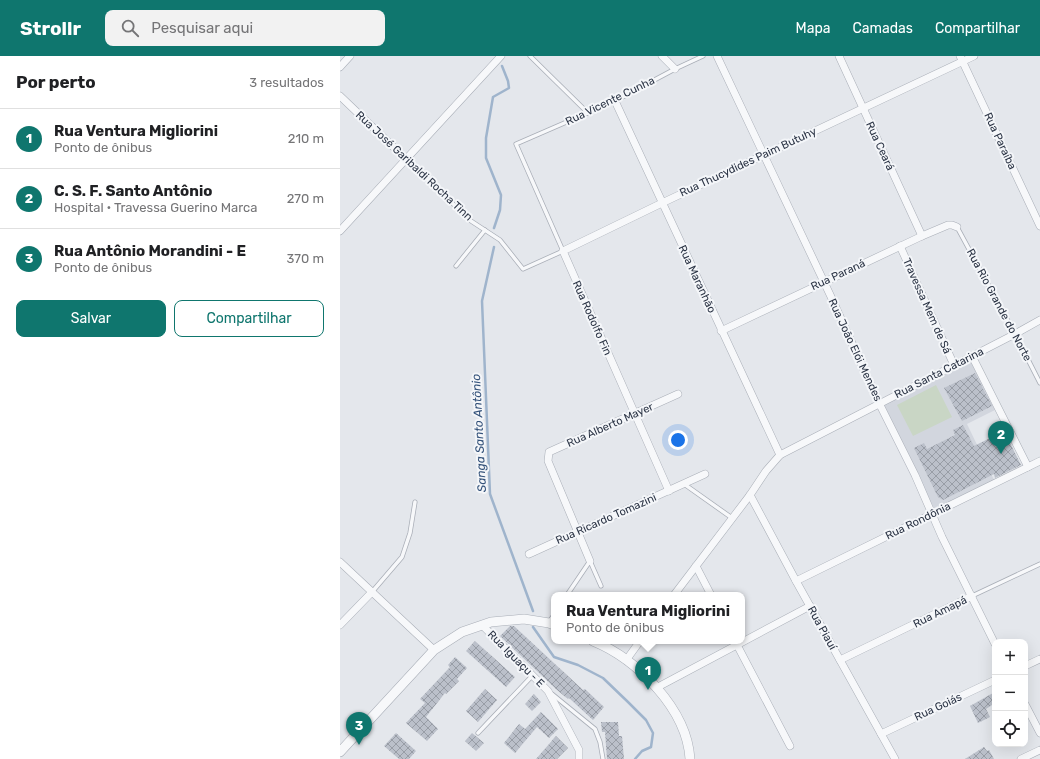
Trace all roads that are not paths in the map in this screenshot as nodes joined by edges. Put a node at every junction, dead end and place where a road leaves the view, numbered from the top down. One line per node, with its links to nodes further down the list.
1 (350, 56): 10 (street)
2 (501, 56): 18 (street)
3 (530, 56): 15 (lane)
4 (662, 56): 11 (street)
5 (703, 56): 11 (lane, Rua Vicente Cunha)
6 (717, 56): 17 (street, Rua João Elói Mendes)
7 (839, 56): 14 (street, Rua Ceará)
8 (974, 56): 9 (street, Rua Thucydides Paim Butuhy)
9 (962, 59): 14 (street, Rua Thucydides Paim Butuhy); 20 (street, Rua Paraíba)
10 (340, 67)
11 (675, 69): 13 (lane, Rua Vicente Cunha)
12 (340, 96): 18 (street, Rua José Garibaldi Rocha Tinn)
13 (615, 102): 15 (lane, Rua Vicente Cunha); 19 (street, Rua Maranhão)
14 (862, 108): 17 (street, Rua Thucydides Paim Butuhy); 24 (street, Rua Ceará)
15 (588, 113): 16 (lane, Rua Vicente Cunha)
16 (516, 144): 26 (lane, Rua Rodolfo Fin)
17 (764, 155): 19 (street, Rua Thucydides Paim Butuhy); 29 (street, Rua João Elói Mendes)
18 (406, 159): 22 (lane, Rua José Garibaldi Rocha Tinn); 23 (street)
19 (662, 203): 26 (street, Rua Thucydides Paim Butuhy); 31 (street, Rua Maranhão)
20 (1040, 226)
21 (957, 227): 24 (street, Rua Paraná); 32 (lane, Rua Rio Grande do Norte)
22 (485, 230): 27 (lane); 28 (lane, Rua José Garibaldi Rocha Tinn)
23 (340, 231)
24 (922, 236): 25 (street, Rua Paraná)
25 (900, 246): 29 (street, Rua Paraná); 34 (street, Travessa Mem de Sá)
26 (563, 251): 28 (lane, Rua Thucydides Paim Butuhy); 38 (street, Rua Rodolfo Fin)
27 (456, 266)
28 (523, 269)
29 (824, 282): 31 (street, Rua Paraná); 37 (street, Rua João Elói Mendes)
30 (1040, 320): 32 (street, Rua Santa Catarina)
31 (721, 331): 39 (street, Rua Maranhão)
32 (1015, 334): 33 (street, Rua Santa Catarina); 35 (lane, Rua Rio Grande do Norte)
33 (972, 356): 34 (street, Rua Santa Catarina); 41 (street)
34 (954, 365): 37 (street, Rua Santa Catarina)
35 (1040, 383)
36 (678, 394): 38 (street, Rua Alberto Mayer)
37 (879, 403): 39 (street, Rua Santa Catarina); 47 (street, Rua João Elói Mendes)
38 (635, 414): 44 (street, Rua Rodolfo Fin); 49 (street, Rua Alberto Mayer)
39 (780, 455): 45 (street, Rua Santa Catarina)
40 (1040, 462): 41 (street, Rua Rondônia)
41 (1028, 467): 47 (street, Rua Rondônia)
42 (705, 474): 43 (street, Rua Ricardo Tomazini)
43 (684, 484): 44 (street, Rua Ricardo Tomazini); 48 (lane)
44 (669, 491): 49 (street, Rua Ricardo Tomazini)
45 (750, 495): 48 (street, Rua Santa Catarina); 55 (street, Rua Piauí)
46 (415, 502): 57 (lane)
47 (932, 514): 55 (street, Rua Rondônia); 61 (street, Rua João Elói Mendes)
48 (733, 518): 54 (street, Rua Santa Catarina)
49 (578, 531): 50 (street, Rua Ricardo Tomazini); 51 (street)
50 (529, 554)
51 (590, 561): 56 (lane); 58 (lane)
52 (340, 562): 57 (street)
53 (1040, 564): 61 (lane, Rua Amapá)
54 (696, 566): 59 (street, Rua Santa Catarina); 60 (street)
55 (796, 581): 62 (street, Rua Piauí)
56 (602, 586)
57 (372, 592): 64 (street); 72 (street)
58 (569, 592)
59 (676, 592)
60 (709, 592)
61 (972, 596): 67 (street, Rua João Elói Mendes); 75 (street, Rua Amapá)
62 (810, 606): 66 (street); 75 (street, Rua Piauí)
63 (551, 621): 65 (street)
64 (340, 625)
65 (482, 625): 72 (street); 77 (street, Rua Iguaçu - E)
66 (745, 638)
67 (993, 639)
68 (599, 644): 73 (street)
69 (638, 644): 73 (street)
70 (734, 644): 79 (street)
71 (737, 644): 85 (street)
72 (434, 650): 87 (street)
73 (627, 659): 79 (street)
74 (1040, 659): 76 (street)
75 (840, 660): 84 (street, Rua Piauí)
76 (1028, 665)
77 (532, 675): 80 (street, Rua Iguaçu - E); 82 (lane)
78 (992, 681): 84 (street, Rua Goiás)
79 (656, 688): 90 (street)
80 (548, 691): 88 (street, Rua Iguaçu - E); 89 (lane)
81 (1028, 710): 83 (street)
82 (478, 733)
83 (1040, 733)
84 (881, 734): 91 (street, Rua Piauí)
85 (790, 746)
86 (1040, 750): 92 (street)
87 (340, 752)
88 (579, 759)
89 (603, 759)
90 (690, 759)
91 (895, 759)
92 (1021, 759)

